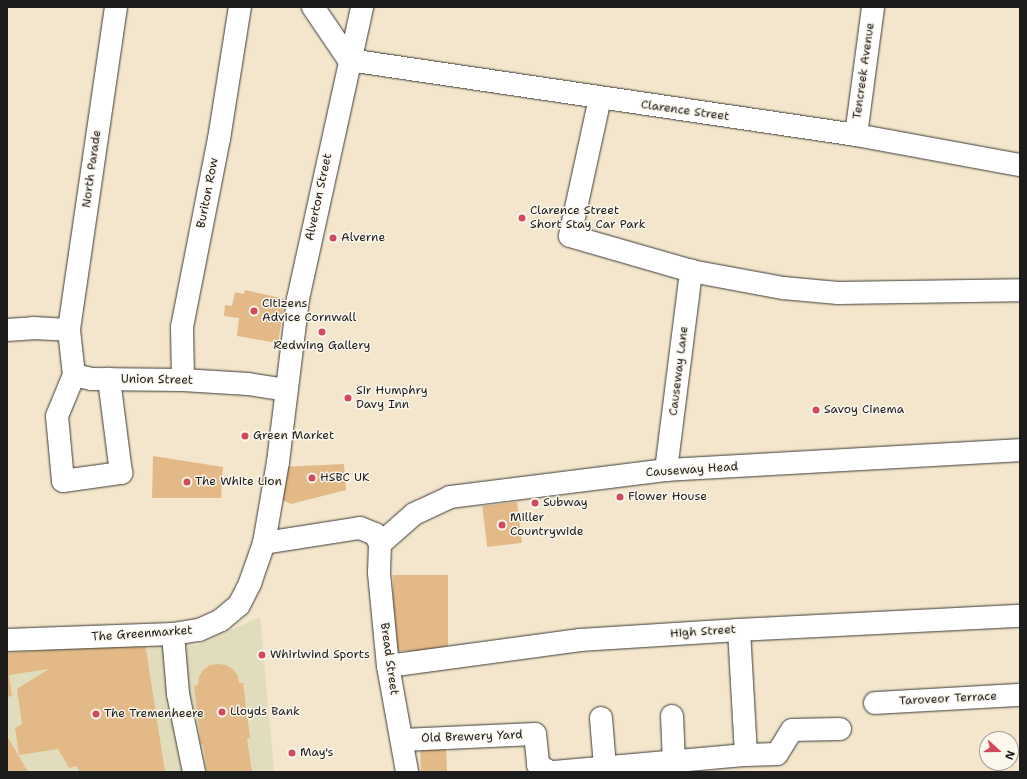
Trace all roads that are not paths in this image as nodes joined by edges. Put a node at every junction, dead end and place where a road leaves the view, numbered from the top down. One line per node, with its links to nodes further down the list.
1 (116, 7): 13 (street, North Parade)
2 (240, 7): 16 (street, Buriton Row)
3 (313, 7): 6 (street)
4 (362, 7): 6 (street, Alverton Street)
5 (873, 7): 8 (street, Tencreek Avenue)
6 (349, 60): 7 (street, Clarence Street); 17 (street, Alverton Street)
7 (600, 98): 8 (street, Clarence Street); 10 (street)
8 (856, 135): 9 (street, Clarence Street)
9 (1020, 165)
10 (692, 272): 11 (street); 19 (street, Causeway Lane)
11 (1020, 290)
12 (7, 330): 13 (street)
13 (69, 330): 14 (street)
14 (74, 376): 15 (street, Union Street); 15 (street)
15 (110, 379): 16 (street, Union Street)
16 (183, 380): 17 (street, Union Street)
17 (286, 390): 20 (street, The Greenmarket)
18 (1020, 450): 19 (street, Causeway Head)
19 (666, 470): 21 (street, Causeway Head)
20 (264, 543): 21 (street); 24 (street, The Greenmarket)
21 (380, 544): 26 (street, Bread Street)
22 (1020, 616): 23 (street, High Street)
23 (739, 630): 26 (street, High Street); 33 (street)
24 (173, 634): 25 (street, The Greenmarket); 37 (street)
25 (7, 640)
26 (388, 666): 32 (street, Bread Street)
27 (1020, 695): 28 (street, Taroveor Terrace)
28 (875, 703)
29 (672, 716): 34 (street)
30 (601, 718): 35 (street)
31 (840, 729): 33 (street)
32 (402, 740): 36 (street, Old Brewery Yard); 38 (street, Bread Street)
33 (746, 755): 34 (street)
34 (674, 761): 35 (street)
35 (606, 767): 36 (street)
36 (547, 770)
37 (194, 772)
38 (407, 772)

